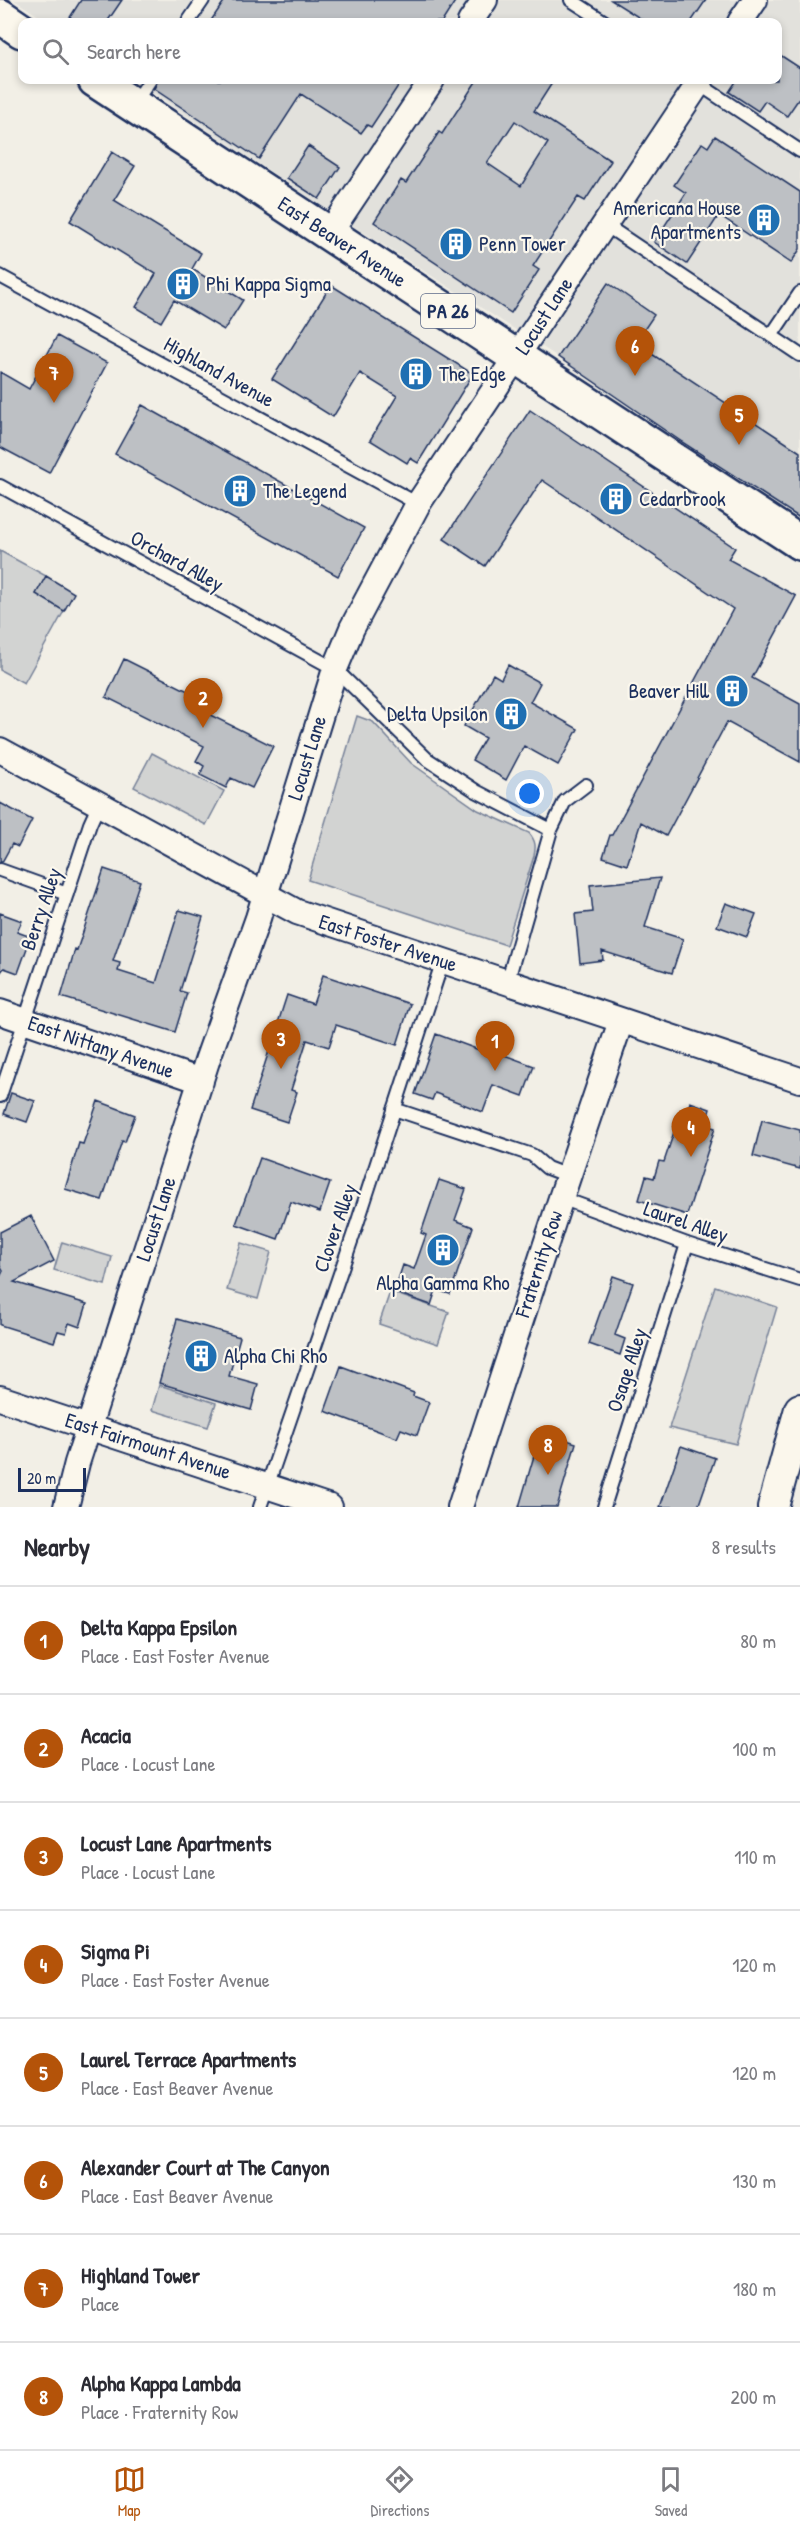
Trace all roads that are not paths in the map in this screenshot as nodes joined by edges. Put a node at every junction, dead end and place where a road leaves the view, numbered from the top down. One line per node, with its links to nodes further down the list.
1 (203, 0): 6 (lane)
2 (485, 0): 7 (street)
3 (571, 0): 8 (lane)
4 (755, 0): 9 (street)
5 (0, 16): 10 (main road)
6 (191, 18)
7 (473, 18)
8 (598, 18)
9 (743, 18)
10 (18, 28)
11 (111, 84): 15 (main road, East Beaver Avenue / PA 26)
12 (429, 84): 18 (street)
13 (694, 84): 17 (street, Locust Lane)
14 (700, 84): 16 (lane)
15 (142, 92): 18 (main road, East Beaver Avenue / PA 26)
16 (800, 151)
17 (604, 224): 21 (lane); 23 (street, Locust Lane)
18 (329, 234): 23 (main road, East Beaver Avenue / PA 26)
19 (0, 276): 25 (lane, Highland Avenue)
20 (800, 293): 21 (lane)
21 (771, 336): 22 (lane)
22 (800, 355)
23 (517, 357): 25 (street, Locust Lane); 26 (main road, East Beaver Avenue / PA 26)
24 (0, 486): 27 (lane, Orchard Alley)
25 (418, 504): 27 (street, Locust Lane)
26 (800, 543)
27 (335, 669): 31 (lane, Orchard Alley); 34 (street, Locust Lane)
28 (0, 750): 30 (street, East Foster Avenue)
29 (586, 785): 31 (lane)
30 (99, 804): 33 (lane, Berry Alley); 34 (street, East Foster Avenue)
31 (551, 830): 36 (lane)
32 (0, 870): 33 (lane)
33 (67, 894): 38 (lane, Berry Alley)
34 (266, 895): 35 (street, East Foster Avenue); 41 (street, Locust Lane)
35 (443, 960): 36 (street, East Foster Avenue); 43 (lane, Clover Alley)
36 (507, 982): 39 (street, East Foster Avenue)
37 (0, 1012): 38 (street, East Nittany Avenue)
38 (25, 1021): 41 (street, East Nittany Avenue); 42 (lane, Berry Alley)
39 (621, 1021): 40 (street, East Foster Avenue); 44 (street, Fraternity Row)
40 (800, 1080)
41 (201, 1081): 49 (street, Locust Lane)
42 (0, 1096)
43 (394, 1109): 44 (lane, Laurel Alley); 50 (lane, Clover Alley)
44 (564, 1187): 45 (lane, Laurel Alley); 53 (street, Fraternity Row)
45 (687, 1244): 46 (lane, Laurel Alley); 54 (lane, Osage Alley)
46 (800, 1280)
47 (0, 1398): 49 (street, East Fairmount Avenue)
48 (800, 1409): 55 (street)
49 (89, 1427): 50 (street, East Fairmount Avenue); 51 (street, Locust Lane)
50 (264, 1497): 52 (street, East Fairmount Avenue)
51 (66, 1507)
52 (330, 1507)
53 (460, 1507)
54 (604, 1507)
55 (773, 1507)

